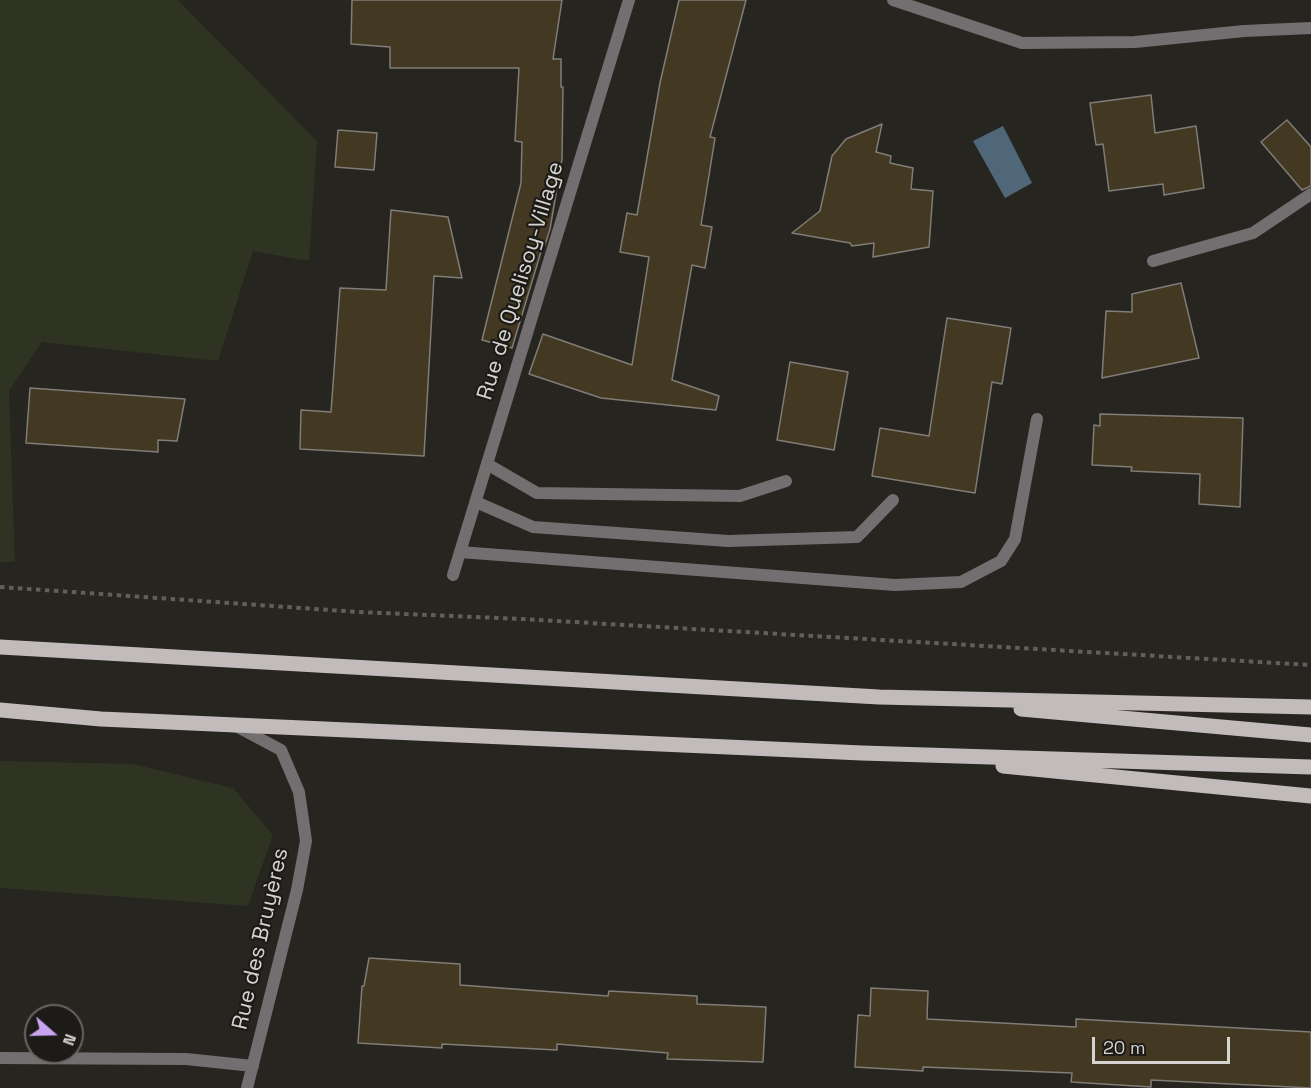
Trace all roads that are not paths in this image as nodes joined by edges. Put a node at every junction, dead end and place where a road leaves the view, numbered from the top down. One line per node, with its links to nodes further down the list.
1 (629, 0): 7 (street, Rue de Quelisoy-Village)
2 (893, 0): 3 (street)
3 (1311, 28)
4 (1311, 194): 5 (street)
5 (1153, 261)
6 (1037, 419): 11 (street)
7 (487, 464): 8 (street); 10 (street, Rue de Quelisoy-Village)
8 (786, 481)
9 (893, 500): 10 (street)
10 (476, 502): 11 (street, Rue de Quelisoy-Village)
11 (460, 552): 12 (street, Rue de Quelisoy-Village)
12 (453, 574)
13 (0, 648): 14 (main road)
14 (879, 697): 15 (main road); 18 (main road)
15 (1311, 707)
16 (0, 710): 17 (main road)
17 (232, 724): 19 (main road); 23 (street, Rue des Bruyères)
18 (1311, 735)
19 (862, 753): 20 (main road); 21 (main road)
20 (1311, 766)
21 (1311, 796)
22 (0, 1058): 23 (street)
23 (253, 1066): 24 (street, Rue des Bruyères)
24 (247, 1088)

